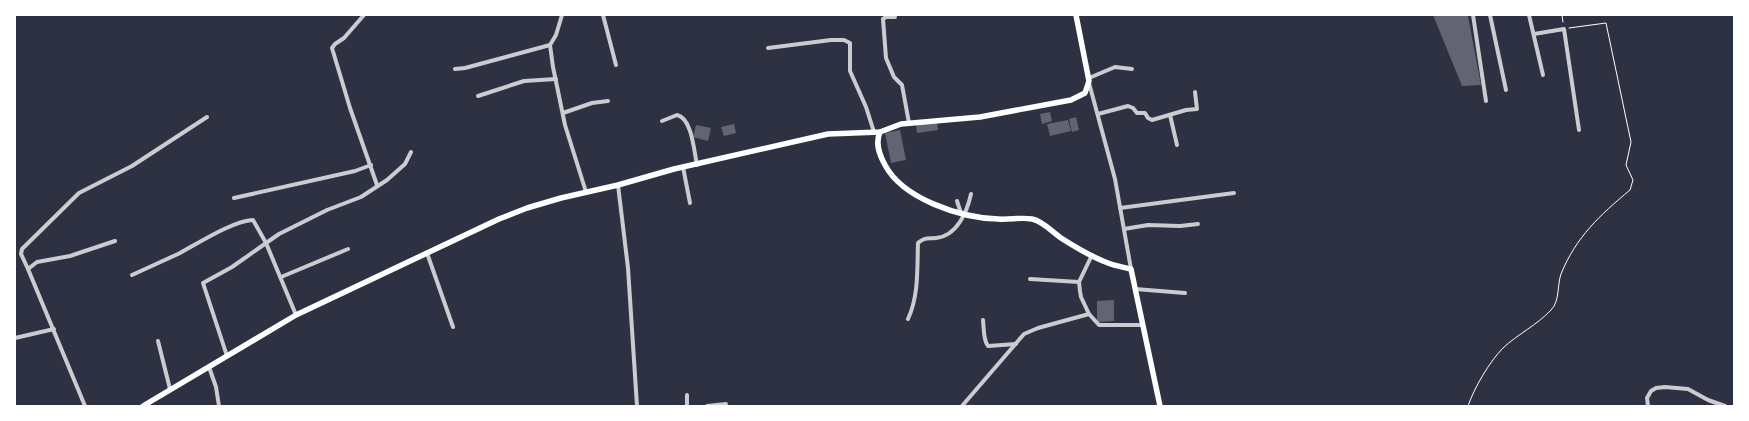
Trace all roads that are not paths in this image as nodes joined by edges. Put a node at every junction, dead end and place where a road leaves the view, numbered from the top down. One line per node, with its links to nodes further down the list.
1 (364, 15): 34 (street)
2 (562, 15): 10 (street)
3 (603, 15): 12 (street)
4 (1076, 15): 17 (main road)
5 (1473, 15): 22 (street)
6 (1490, 15): 18 (street)
7 (1529, 15): 9 (street)
8 (895, 17): 28 (street)
9 (1534, 34): 15 (street); 29 (street)
10 (550, 45): 13 (street); 16 (street)
11 (768, 48): 30 (street)
12 (616, 65)
13 (455, 69)
14 (1132, 69): 17 (street)
15 (1543, 76)
16 (556, 79): 20 (street); 23 (street)
17 (1089, 80): 24 (street); 28 (main road)
18 (1506, 90)
19 (1195, 92): 25 (street)
20 (478, 96)
21 (608, 101): 23 (street)
22 (1486, 101)
23 (563, 113): 38 (street)
24 (1098, 114): 25 (street); 44 (street)
25 (1170, 115): 31 (street)
26 (207, 117): 53 (street)
27 (662, 121): 33 (street)
28 (909, 123): 30 (main road)
29 (1579, 130)
30 (877, 132): 33 (main road); 45 (main road)
31 (1177, 144)
32 (411, 152): 36 (street)
33 (697, 164): 35 (main road)
34 (371, 165): 36 (street); 41 (street)
35 (683, 168): 37 (main road); 43 (street)
36 (377, 185): 49 (street)
37 (618, 185): 38 (main road); 79 (street)
38 (586, 192): 51 (main road)
39 (1234, 193): 44 (street)
40 (971, 194): 45 (street)
41 (234, 198)
42 (957, 201): 45 (street)
43 (690, 203)
44 (1120, 208): 47 (street)
45 (963, 214): 52 (main road); 63 (street)
46 (1198, 224): 47 (street)
47 (1124, 229): 54 (street)
48 (115, 241): 53 (street)
49 (266, 243): 55 (street); 56 (street); 71 (street)
50 (348, 249): 56 (street)
51 (428, 253): 62 (main road); 66 (street)
52 (1092, 255): 54 (main road); 58 (street)
53 (28, 269): 67 (street)
54 (1130, 269): 59 (main road)
55 (132, 275)
56 (281, 277): 62 (street)
57 (1030, 279): 58 (street)
58 (1079, 282): 61 (street)
59 (1135, 289): 60 (street); 65 (main road)
60 (1185, 293)
61 (1089, 314): 65 (street); 70 (street)
62 (296, 315): 71 (main road)
63 (908, 319)
64 (983, 320): 70 (street)
65 (1144, 325): 83 (main road)
66 (453, 327)
67 (54, 329): 68 (street); 76 (street)
68 (15, 338)
69 (158, 341): 73 (street)
70 (1016, 344): 82 (street)
71 (227, 356): 72 (main road)
72 (209, 367): 73 (main road); 78 (street)
73 (170, 389): 77 (main road)
74 (687, 395): 80 (street)
75 (726, 404): 81 (street)
76 (85, 406)
77 (143, 406)
78 (219, 406)
79 (637, 406)
80 (687, 406)
81 (707, 406)
82 (962, 406)
83 (1160, 406)
84 (1648, 406): 85 (street)
85 (1725, 406)

